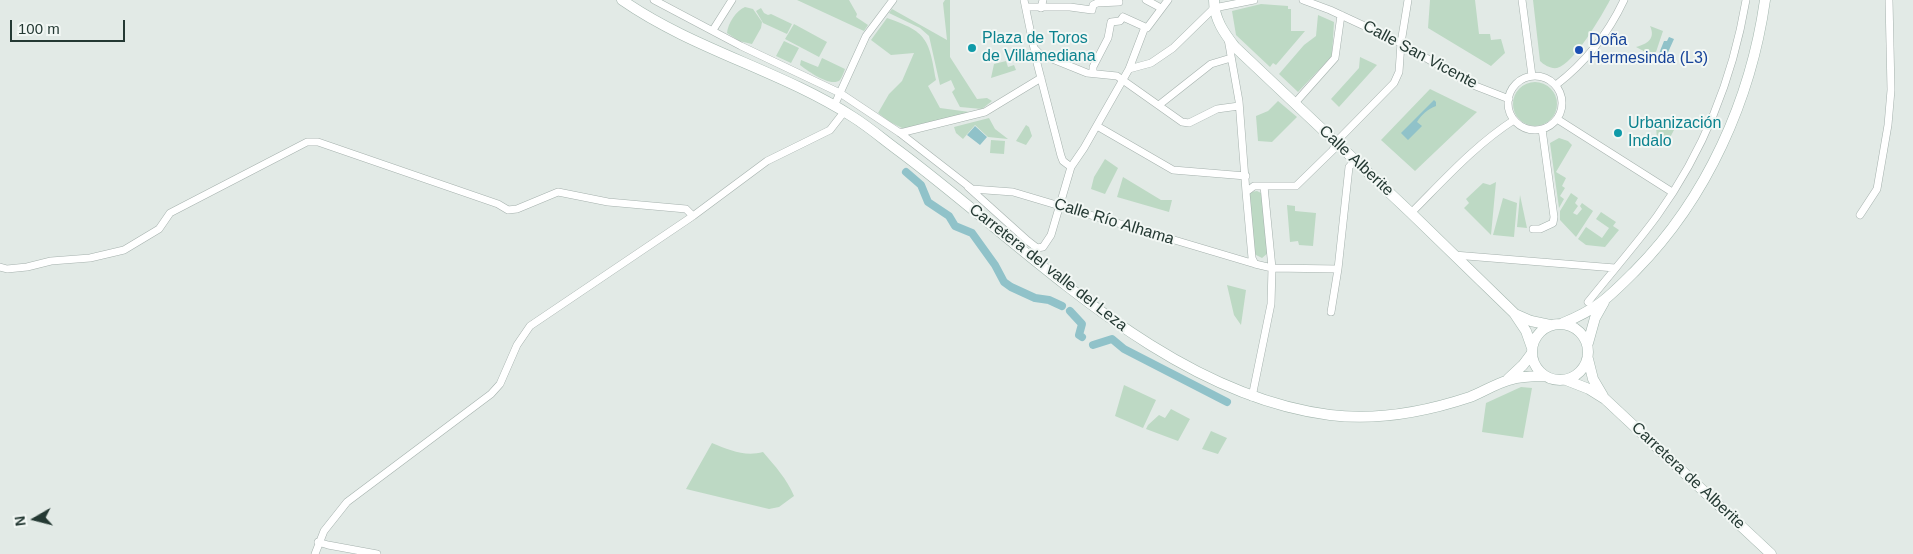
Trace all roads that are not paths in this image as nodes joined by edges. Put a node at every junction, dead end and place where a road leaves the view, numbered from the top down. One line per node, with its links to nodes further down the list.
1 (622, 0): 41 (main road, Carretera del valle del Leza)
2 (654, 0): 27 (street)
3 (732, 0): 27 (street)
4 (892, 0): 38 (street)
5 (1146, 0): 23 (street)
6 (1168, 0): 23 (street)
7 (1254, 0): 17 (street)
8 (1303, 0): 22 (street, Calle San Vicente)
9 (1408, 0): 29 (street)
10 (1522, 0): 34 (street)
11 (1624, 0): 37 (street)
12 (1746, 0): 57 (street)
13 (1765, 0): 71 (main road)
14 (1890, 0): 60 (street)
15 (1105, 1): 16 (street); 19 (street)
16 (1120, 1): 25 (street)
17 (1245, 1): 21 (street)
18 (1025, 3): 20 (street); 30 (street)
19 (1071, 3): 20 (street)
20 (1042, 4)
21 (1214, 4): 28 (main road, Calle Alberite); 32 (street)
22 (1322, 4): 24 (street, Calle San Vicente)
23 (1161, 8): 26 (street)
24 (1341, 15): 29 (street, Calle San Vicente); 40 (street)
25 (1124, 17): 26 (street); 33 (street)
26 (1144, 27): 32 (street)
27 (713, 30): 38 (street)
28 (1228, 37): 31 (street); 40 (main road, Calle Alberite)
29 (1401, 43): 39 (street, Calle San Vicente); 50 (street)
30 (1035, 49): 33 (street); 35 (street)
31 (1231, 58): 42 (street); 43 (street)
32 (1129, 69): 36 (street)
33 (1093, 72): 36 (street)
34 (1532, 76): 37 (street); 39 (street)
35 (1040, 78): 49 (street); 52 (street)
36 (1123, 80): 42 (street); 47 (street)
37 (1556, 85): 45 (street)
38 (840, 93): 41 (street); 49 (street)
39 (1509, 98): 46 (street)
40 (1294, 102): 50 (main road, Calle Alberite)
41 (834, 106): 44 (main road, Carretera del valle del Leza)
42 (1159, 106): 43 (street)
43 (1239, 106): 53 (street)
44 (844, 112): 61 (street); 82 (main road, Carretera del valle del Leza)
45 (1557, 119): 48 (street); 57 (street)
46 (1514, 120): 48 (street); 59 (street)
47 (1097, 126): 52 (street); 53 (street)
48 (1542, 129): 62 (street)
49 (900, 133): 54 (street)
50 (1336, 142): 51 (main road, Calle Alberite); 55 (street)
51 (1355, 160): 59 (main road, Calle Alberite); 69 (street)
52 (1071, 167): 58 (street)
53 (1246, 179): 55 (street); 56 (street)
54 (963, 182): 58 (street, Calle Río Alhama); 58 (street)
55 (1260, 186): 56 (street); 63 (street)
56 (1246, 192): 65 (street)
57 (1672, 192): 68 (street)
58 (1059, 206): 65 (street, Calle Río Alhama)
59 (1411, 212): 64 (main road, Calle Alberite)
60 (1860, 215)
61 (693, 216): 66 (street); 84 (street)
62 (1533, 229)
63 (1271, 253): 65 (street); 67 (street)
64 (1454, 255): 68 (street); 73 (main road, Calle Alberite)
65 (1258, 265): 67 (street, Calle Río Alhama)
66 (0, 267)
67 (1272, 268): 69 (street); 82 (street)
68 (1615, 268): 70 (street)
69 (1338, 269): 72 (street)
70 (1588, 302)
71 (1604, 302): 74 (main road); 76 (main road)
72 (1331, 312)
73 (1514, 313): 75 (main road, Calle Alberite); 77 (main road, Calle Alberite)
74 (1563, 323): 75 (main road); 76 (main road)
75 (1550, 325): 77 (main road)
76 (1588, 343): 78 (main road)
77 (1532, 350): 79 (main road); 80 (main road, Carretera del valle del Leza)
78 (1588, 359): 81 (main road); 83 (main road, Carretera de Alberite)
79 (1545, 376): 80 (main road, Carretera del valle del Leza); 81 (main road)
80 (1507, 380): 82 (main road, Carretera del valle del Leza)
81 (1566, 380): 83 (main road, Carretera de Alberite)
82 (1252, 396)
83 (1605, 399): 87 (main road, Carretera de Alberite)
84 (318, 542): 85 (street); 86 (street)
85 (315, 554)
86 (377, 554)
87 (1771, 554)

